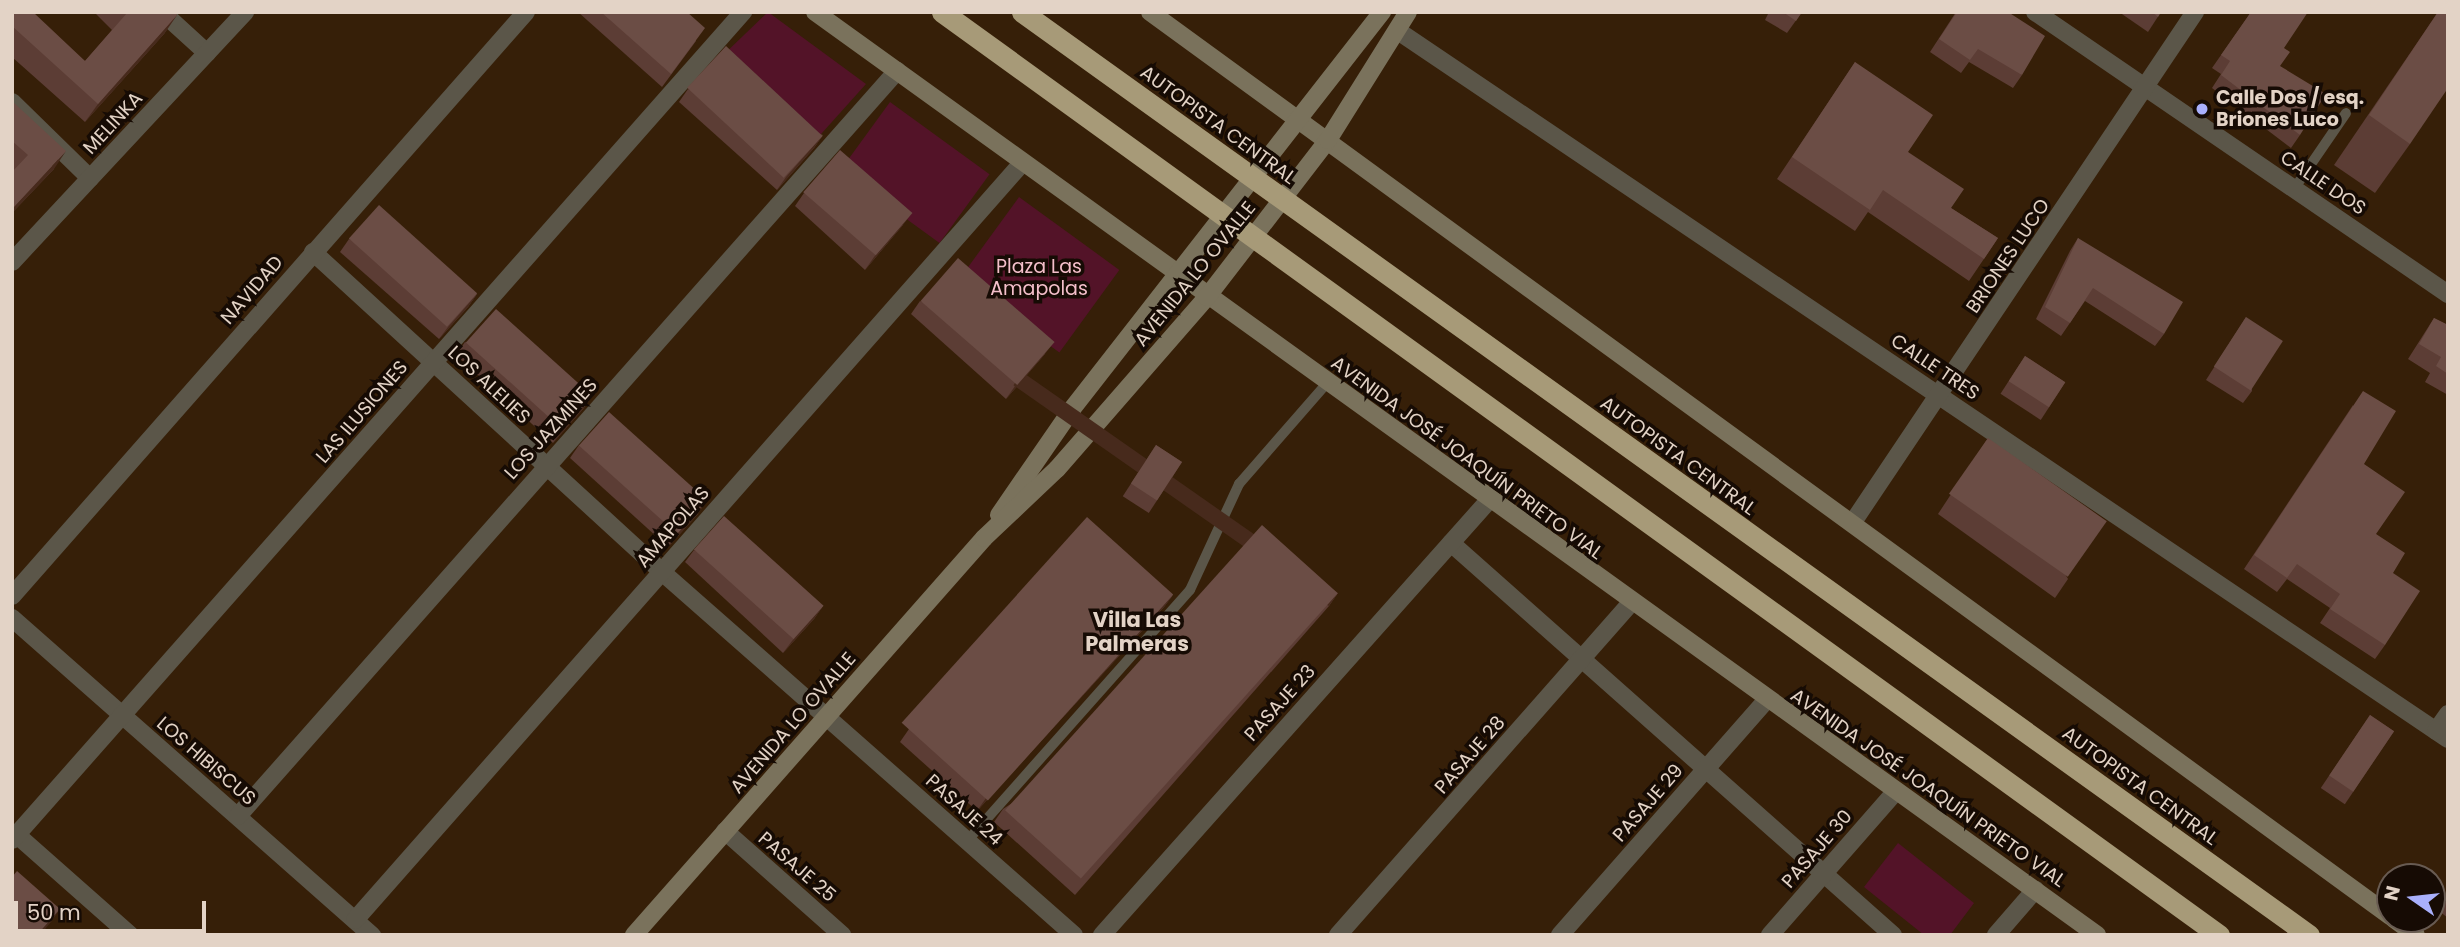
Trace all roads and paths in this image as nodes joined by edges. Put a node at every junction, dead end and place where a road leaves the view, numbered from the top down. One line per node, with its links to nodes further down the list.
1 (162, 12): 14 (street)
2 (245, 12): 14 (street, MELINKA)
3 (526, 12): 24 (street, NAVIDAD)
4 (743, 12): 29 (street, LAS ILUSIONES)
5 (815, 12): 15 (main road, AVENIDA JOSÉ JOAQUÍN PRIETO VIAL)
6 (942, 12): 69 (highway)
7 (1022, 12): 70 (highway, AUTOPISTA CENTRAL)
8 (1150, 12): 19 (main road)
9 (1382, 12): 19 (main road, AVENIDA LO OVALLE)
10 (1408, 12): 13 (main road, AVENIDA LO OVALLE)
11 (2035, 12): 16 (street, CALLE DOS)
12 (2195, 12): 16 (street, BRIONES LUCO)
13 (1398, 31): 20 (main road, AVENIDA LO OVALLE); 31 (street, CALLE TRES)
14 (207, 53): 22 (street, MELINKA)
15 (897, 71): 21 (main road, AVENIDA JOSÉ JOAQUÍN PRIETO VIAL); 32 (street, LOS JAZMINES)
16 (2147, 89): 23 (street, CALLE DOS); 31 (street, BRIONES LUCO)
17 (12, 102): 22 (street)
18 (2346, 113): 23 (lane)
19 (1300, 120): 20 (main road); 26 (main road, AVENIDA LO OVALLE)
20 (1328, 140): 28 (main road, AVENIDA LO OVALLE); 34 (main road)
21 (1023, 162): 26 (main road, AVENIDA JOSÉ JOAQUÍN PRIETO VIAL); 37 (street, AMAPOLAS)
22 (90, 178): 25 (street, MELINKA)
23 (2294, 189): 27 (street, CALLE DOS)
24 (313, 252): 29 (street, LOS ALELIES); 38 (street, NAVIDAD)
25 (12, 262)
26 (1180, 278): 28 (main road, AVENIDA JOSÉ JOAQUÍN PRIETO VIAL); 35 (main road, AVENIDA LO OVALLE)
27 (2448, 294)
28 (1207, 297): 30 (main road, AVENIDA JOSÉ JOAQUÍN PRIETO VIAL); 35 (main road, AVENIDA LO OVALLE)
29 (434, 363): 32 (street, LOS ALELIES); 44 (street, LAS ILUSIONES)
30 (1327, 383): 33 (main road, AVENIDA JOSÉ JOAQUÍN PRIETO VIAL); 52 (lane)
31 (1938, 395): 34 (street, BRIONES LUCO); 46 (street, CALLE TRES)
32 (546, 466): 37 (street, LOS ALELIES); 49 (street, LOS JAZMINES)
33 (1490, 499): 36 (street, PASAJE 23); 39 (main road, AVENIDA JOSÉ JOAQUÍN PRIETO VIAL)
34 (1853, 522): 55 (main road)
35 (984, 538): 45 (main road, AVENIDA LO OVALLE)
36 (1451, 543): 41 (street); 63 (street, PASAJE 23)
37 (662, 572): 45 (street, LOS ALELIES); 56 (street, AMAPOLAS)
38 (12, 596)
39 (1632, 603): 41 (street, PASAJE 28); 42 (main road, AVENIDA JOSÉ JOAQUÍN PRIETO VIAL)
40 (12, 618): 44 (street, LOS HIBISCUS)
41 (1582, 659): 47 (street); 64 (street, PASAJE 28)
42 (1767, 699): 47 (street, PASAJE 29); 48 (main road, AVENIDA JOSÉ JOAQUÍN PRIETO VIAL)
43 (2448, 713): 46 (street)
44 (123, 715): 49 (street, LOS HIBISCUS); 51 (street, LAS ILUSIONES)
45 (827, 716): 50 (main road, AVENIDA LO OVALLE); 52 (street, PASAJE 24)
46 (2442, 735)
47 (1706, 769): 53 (street); 65 (street, PASAJE 29)
48 (1896, 791): 53 (street, PASAJE 30); 54 (main road, AVENIDA JOSÉ JOAQUÍN PRIETO VIAL)
49 (238, 816): 56 (street, LOS HIBISCUS)
50 (725, 831): 60 (main road, AVENIDA LO OVALLE); 61 (street, PASAJE 25)
51 (15, 838): 58 (street)
52 (968, 840): 62 (street, PASAJE 24)
53 (1824, 873): 66 (street, PASAJE 30); 67 (street)
54 (2035, 890): 57 (main road, AVENIDA JOSÉ JOAQUÍN PRIETO VIAL); 68 (street)
55 (2376, 905)
56 (355, 920): 59 (street, LOS HIBISCUS)
57 (2095, 934)
58 (130, 935)
59 (372, 935)
60 (634, 935)
61 (842, 935)
62 (1074, 935)
63 (1102, 935)
64 (1338, 935)
65 (1560, 935)
66 (1770, 935)
67 (1893, 935)
68 (1996, 935)
69 (2219, 935)
70 (2309, 935)

